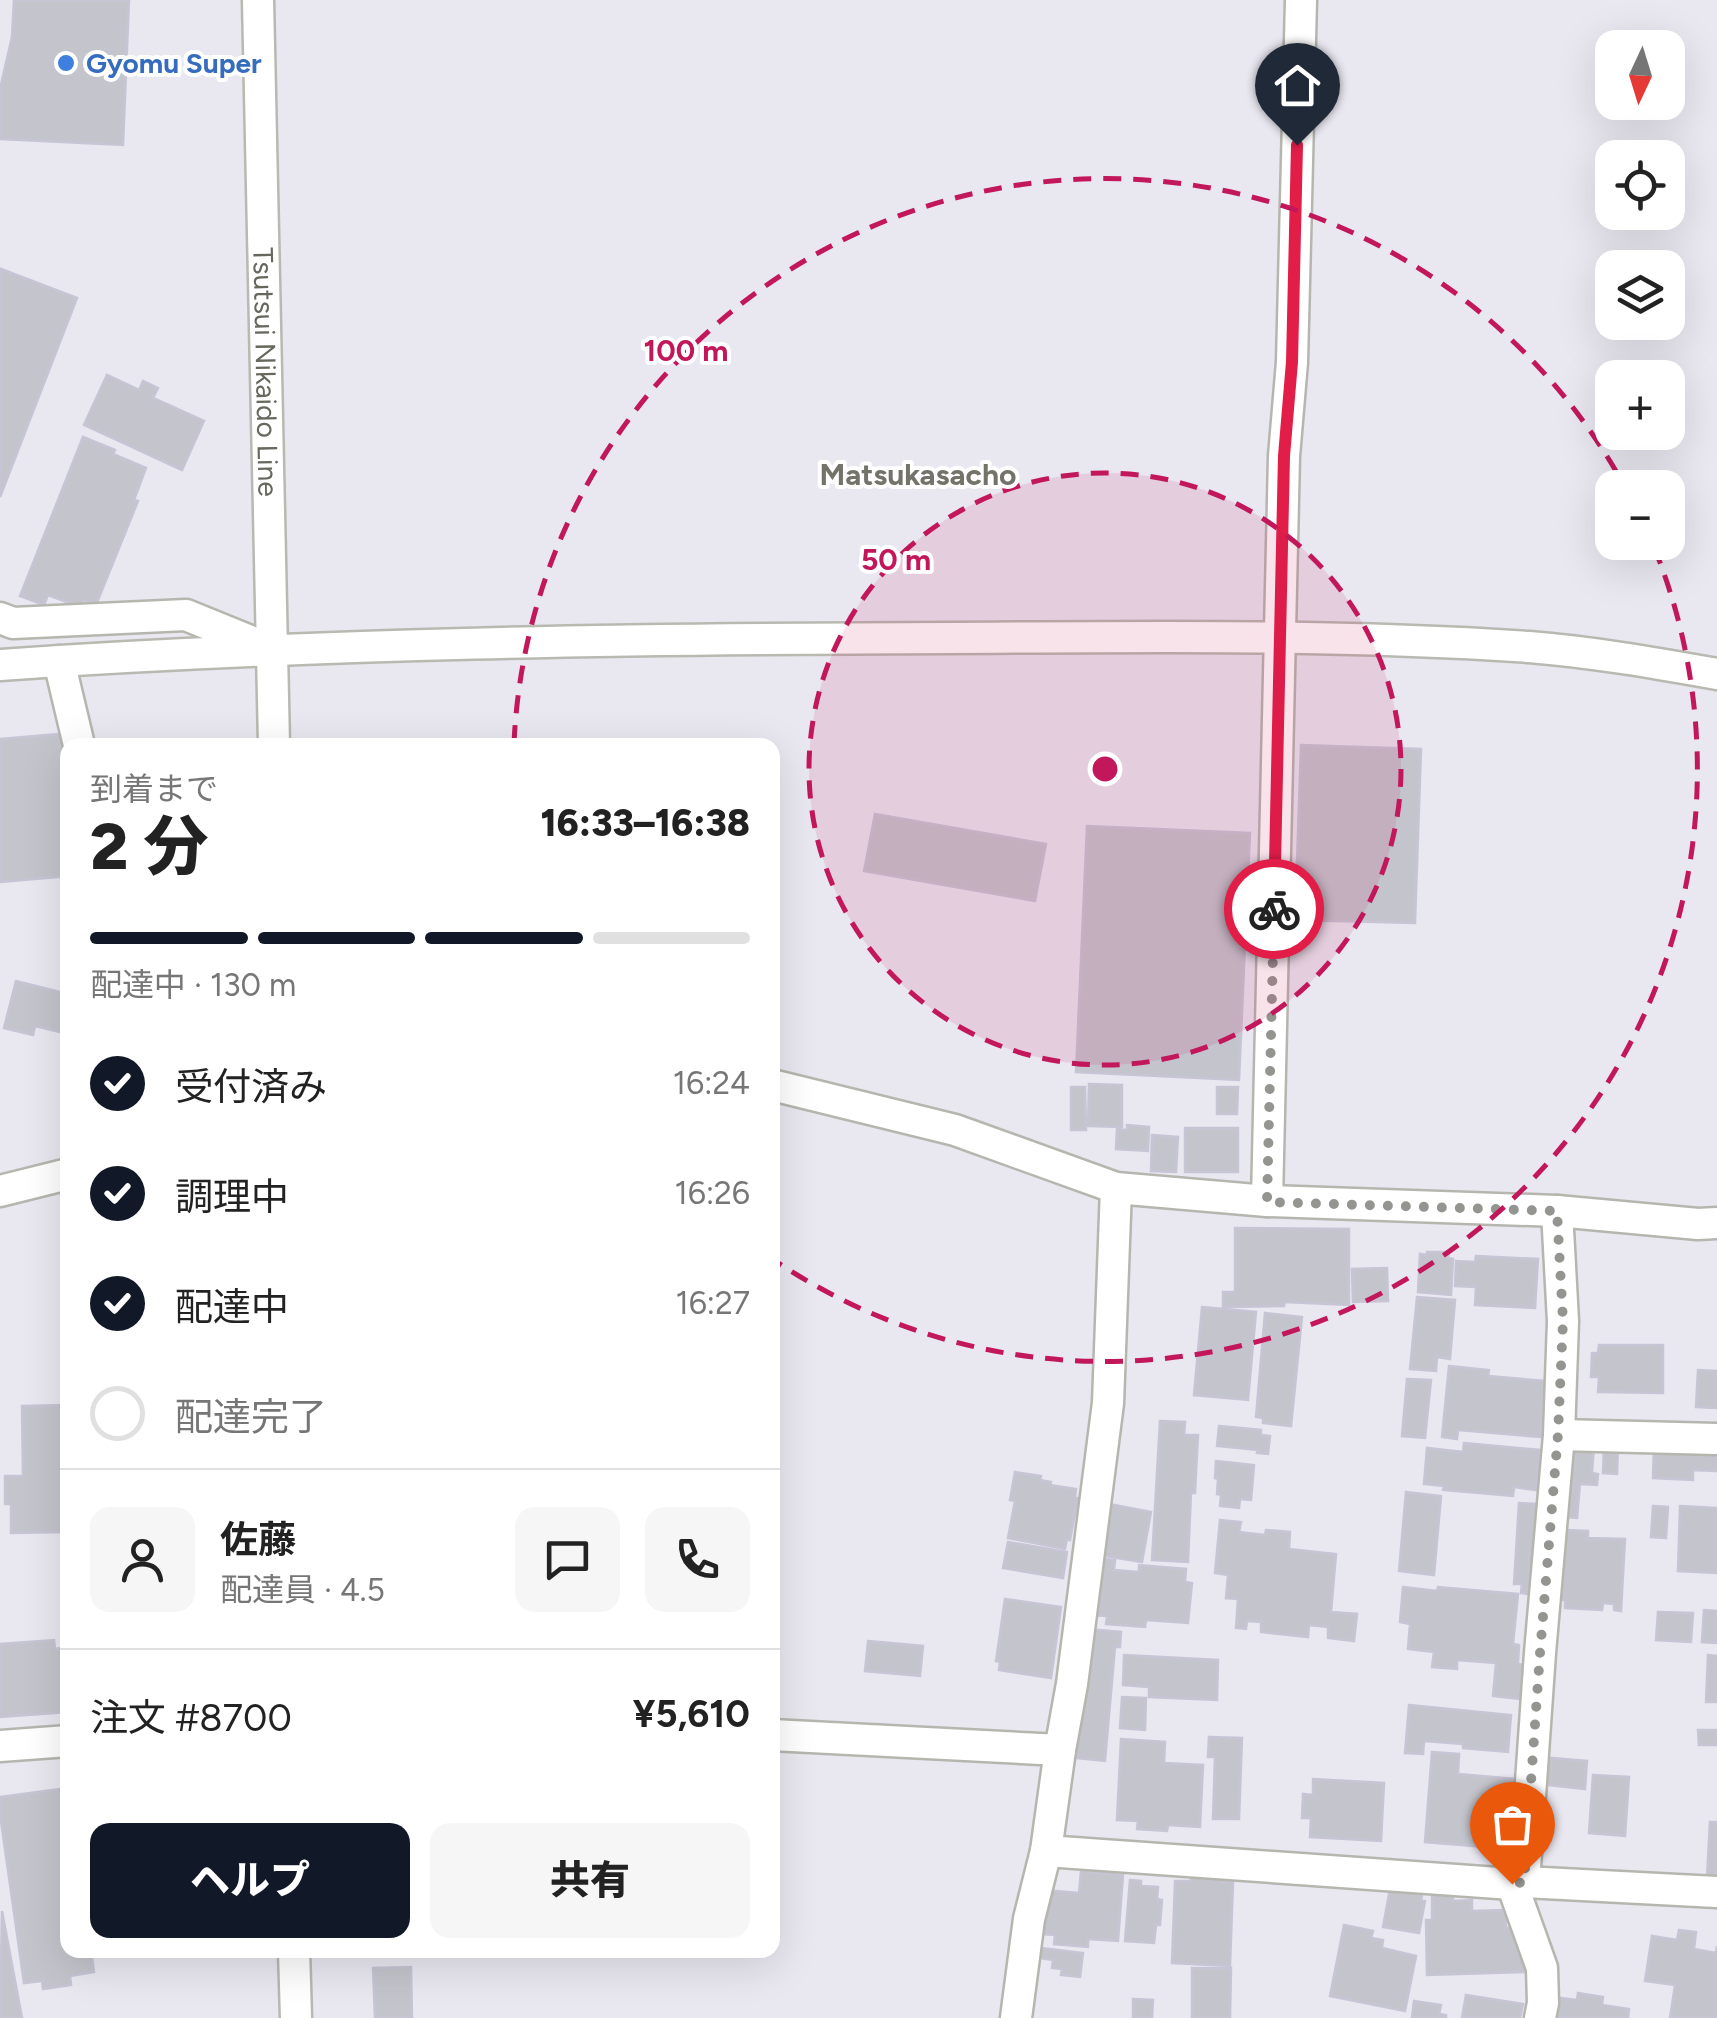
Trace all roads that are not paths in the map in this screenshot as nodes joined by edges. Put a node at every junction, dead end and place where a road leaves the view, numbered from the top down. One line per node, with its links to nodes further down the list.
1 (258, 0): 5 (street, Tsutsui Nikaido Line)
2 (1301, 0): 4 (street)
3 (0, 618): 5 (street)
4 (1280, 637): 5 (street); 8 (street); 15 (street)
5 (272, 650): 6 (street); 10 (street, Tsutsui Nikaido Line)
6 (59, 660): 7 (street); 9 (street)
7 (0, 665)
8 (1717, 674)
9 (77, 738)
10 (274, 738)
11 (780, 1087): 13 (street)
12 (60, 1176): 14 (street)
13 (1116, 1188): 15 (street); 23 (street)
14 (0, 1191)
15 (1267, 1202): 16 (street)
16 (1557, 1211): 17 (street); 18 (street)
17 (1717, 1223)
18 (1558, 1434): 19 (street); 25 (street)
19 (1717, 1440)
20 (780, 1736): 23 (street)
21 (60, 1742): 22 (street)
22 (0, 1746)
23 (1060, 1750): 24 (street)
24 (1046, 1851): 25 (street); 29 (street)
25 (1518, 1883): 26 (street); 30 (street)
26 (1717, 1892)
27 (294, 1958): 28 (street)
28 (296, 2018)
29 (1016, 2018)
30 (1540, 2018)

